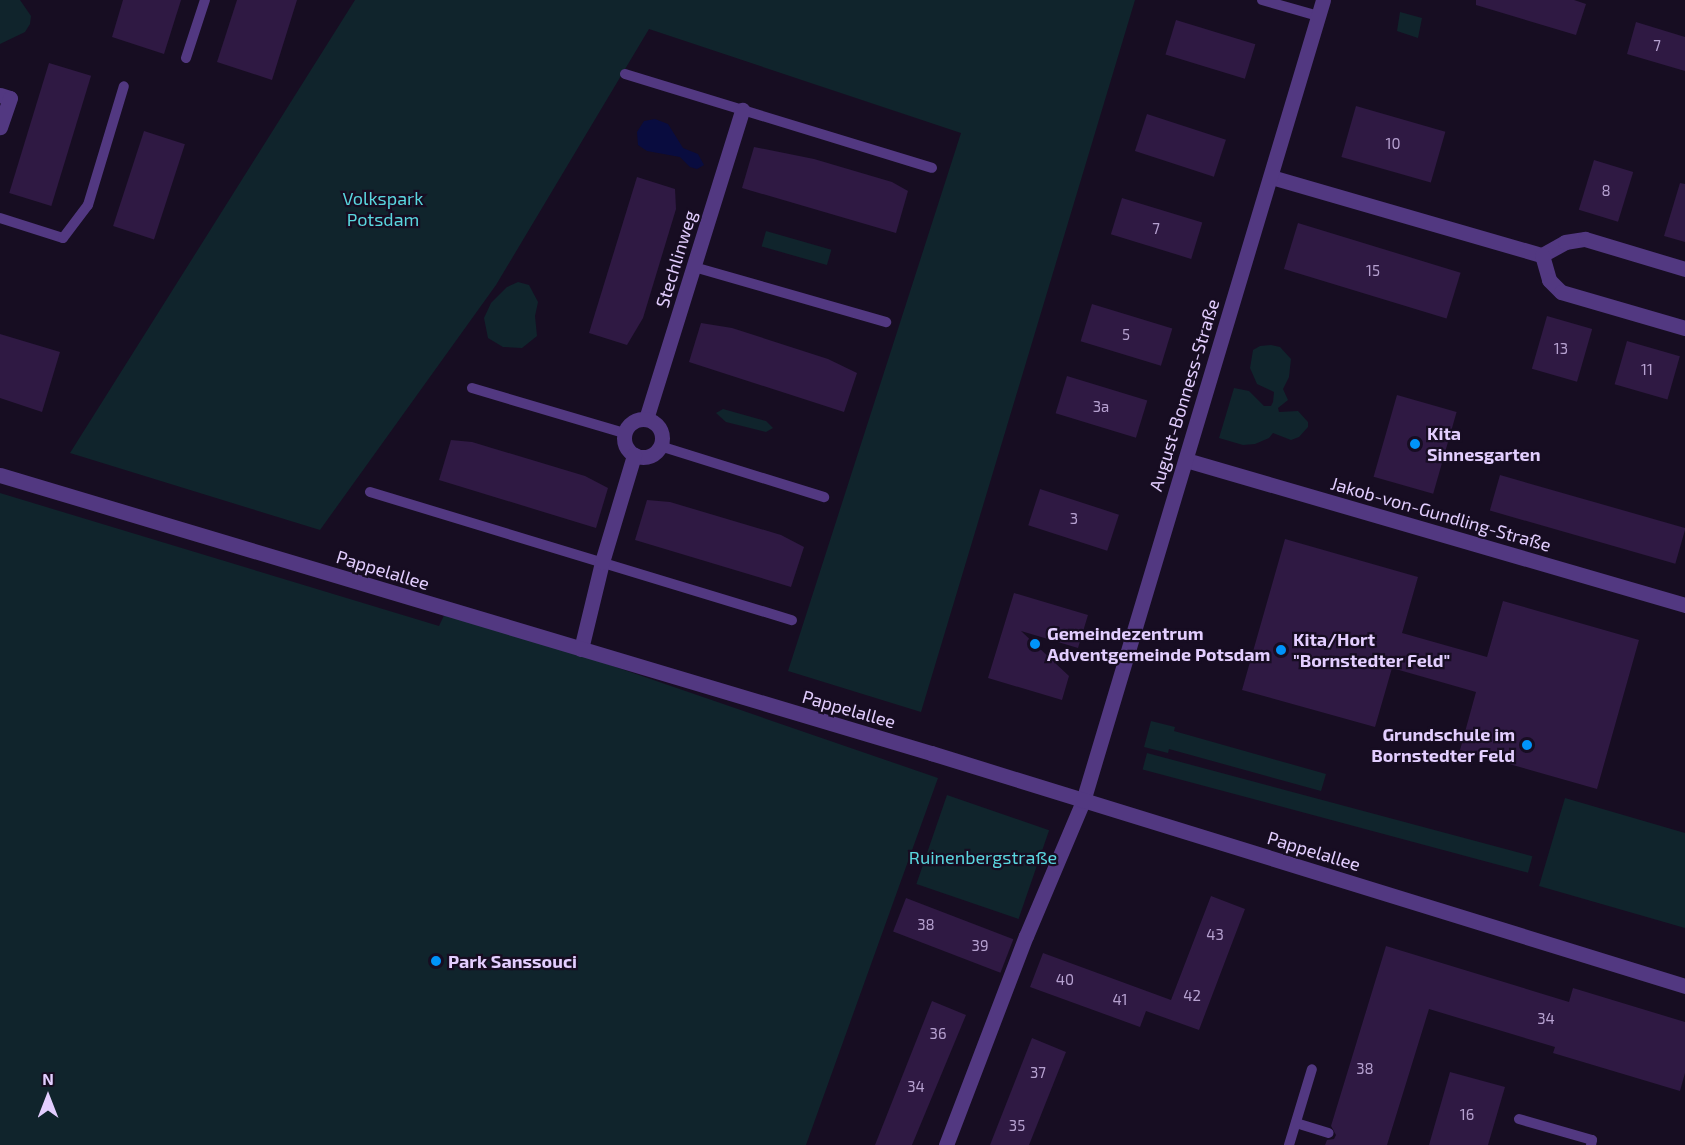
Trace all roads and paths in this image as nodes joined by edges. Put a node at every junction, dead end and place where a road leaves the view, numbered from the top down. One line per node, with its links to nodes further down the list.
1 (205, 0): 5 (lane)
2 (1262, 0): 4 (lane)
3 (1323, 0): 4 (street, August-Bonness-Straße)
4 (1318, 16): 12 (street, August-Bonness-Straße)
5 (186, 58)
6 (625, 74): 9 (lane)
7 (124, 86): 13 (lane)
8 (0, 95): 10 (street)
9 (742, 110): 11 (lane); 15 (street, Stechlinweg)
10 (0, 127)
11 (932, 168)
12 (1271, 177): 14 (street); 24 (street, August-Bonness-Straße)
13 (0, 218)
14 (1542, 255): 16 (street); 18 (street)
15 (694, 267): 17 (lane); 20 (street, Stechlinweg)
16 (1685, 269)
17 (886, 322)
18 (1685, 328)
19 (472, 388): 21 (lane)
20 (646, 419): 21 (street); 22 (street)
21 (624, 433): 23 (street)
22 (660, 446): 23 (street); 27 (lane)
23 (634, 455): 28 (street)
24 (1186, 460): 29 (street, Jakob-von-Gundling-Straße); 32 (street, August-Bonness-Straße)
25 (0, 475): 31 (street, Pappelallee)
26 (370, 492): 28 (lane)
27 (824, 497)
28 (602, 562): 30 (lane); 31 (street)
29 (1685, 605)
30 (792, 620)
31 (581, 649): 32 (street, Pappelallee)
32 (1083, 801): 33 (street, Pappelallee); 38 (street)
33 (1685, 986)
34 (1312, 1070): 36 (lane)
35 (1519, 1119): 40 (lane)
36 (1296, 1123): 37 (lane); 39 (lane)
37 (1329, 1133)
38 (946, 1145)
39 (1289, 1145)
40 (1591, 1145)

